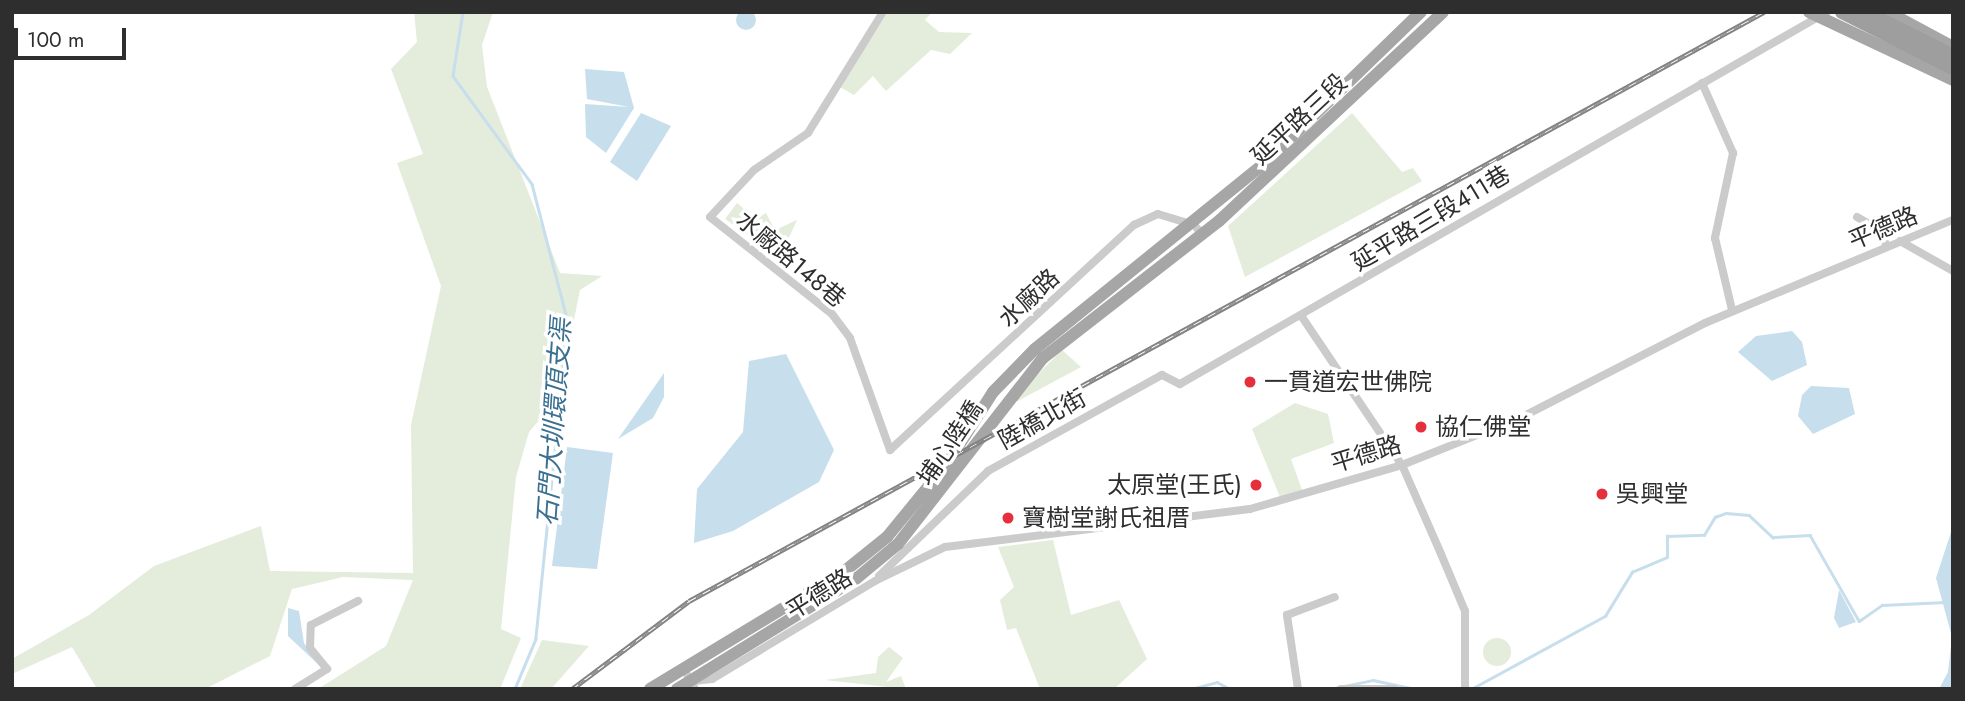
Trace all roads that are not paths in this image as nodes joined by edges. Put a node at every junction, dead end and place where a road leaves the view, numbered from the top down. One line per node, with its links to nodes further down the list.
1 (883, 12): 27 (street, 水廠路148巷)
2 (1421, 12): 9 (main road, 延平路三段)
3 (1443, 12): 11 (main road, 延平路三段)
4 (1842, 12): 13 (highway)
5 (1866, 12): 12 (highway)
6 (1888, 12): 8 (main road)
7 (1818, 14): 13 (main road); 14 (street, 延平路三段411巷)
8 (1934, 37): 10 (main road); 13 (street)
9 (1391, 41): 11 (main road); 17 (main road, 延平路三段)
10 (1953, 47)
11 (1401, 52): 18 (main road, 延平路三段)
12 (1953, 56)
13 (1950, 75)
14 (1702, 83): 24 (street); 25 (street, 延平路三段411巷)
15 (1857, 217): 21 (street)
16 (1953, 220): 20 (street, 平德路)
17 (1194, 225): 18 (street); 19 (main road, 延平路三段); 27 (street, 水廠路)
18 (1203, 235): 22 (main road, 延平路三段)
19 (1171, 241): 32 (main road, 埔心陸橋)
20 (1900, 241): 21 (street, 平德路); 23 (street)
21 (1887, 246): 24 (street, 平德路)
22 (1180, 253): 32 (main road, 埔心陸橋)
23 (1953, 271)
24 (1732, 310): 28 (street, 平德路)
25 (1302, 317): 26 (street, 延平路三段411巷); 28 (street)
26 (1180, 384): 29 (street, 陸橋北街)
27 (890, 450)
28 (1402, 465): 29 (street, 平德路); 34 (street)
29 (875, 581): 33 (street, 平德路)
30 (1335, 597): 38 (street)
31 (358, 601): 35 (street)
32 (745, 641): 33 (main road)
33 (690, 680): 36 (main road); 37 (main road)
34 (1465, 688)
35 (295, 689)
36 (650, 689)
37 (677, 689)
38 (1298, 689)
39 (1341, 689): 40 (street)
40 (1394, 689)

